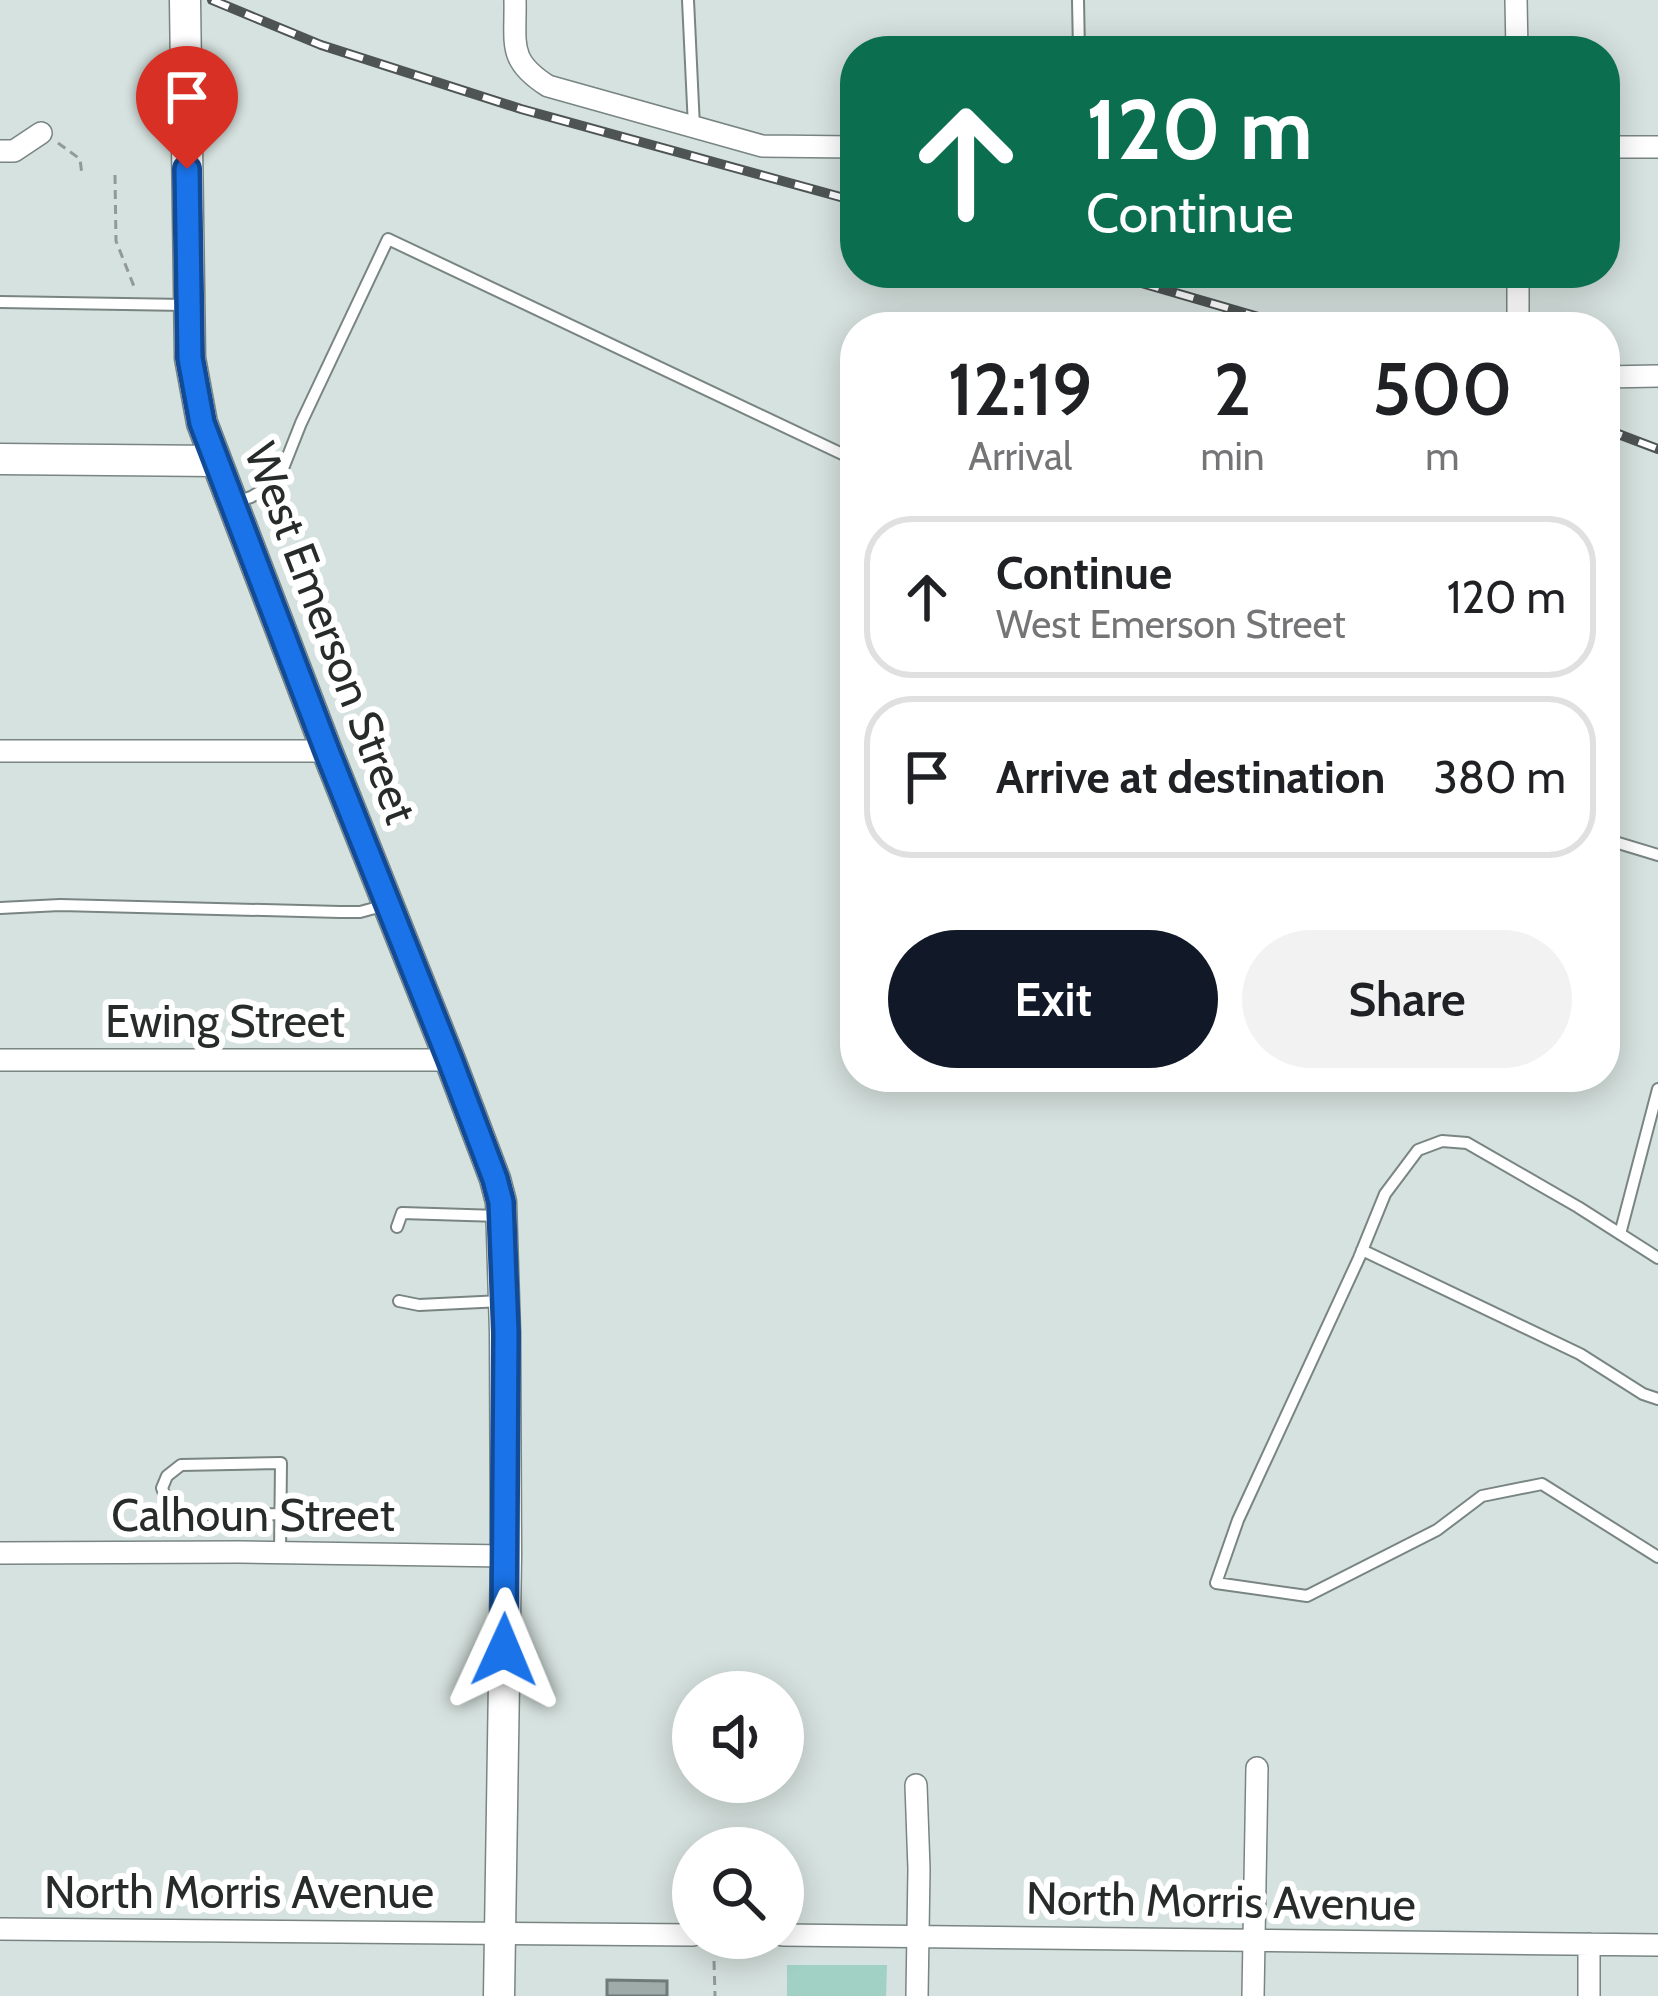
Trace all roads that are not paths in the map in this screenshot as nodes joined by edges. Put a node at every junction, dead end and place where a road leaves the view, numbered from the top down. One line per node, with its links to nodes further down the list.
1 (185, 0): 15 (street, West Emerson Street)
2 (515, 0): 8 (street)
3 (688, 0): 8 (lane)
4 (1078, 0): 6 (lane)
5 (1516, 0): 7 (street)
6 (1079, 36)
7 (1516, 36)
8 (694, 127): 10 (street)
9 (41, 133): 13 (street)
10 (840, 147)
11 (1620, 147): 12 (street)
12 (1658, 147)
13 (0, 151)
14 (0, 302): 15 (lane)
15 (189, 305): 20 (street, West Emerson Street)
16 (1620, 376): 17 (street)
17 (1658, 376)
18 (840, 453): 21 (lane)
19 (0, 459): 20 (street)
20 (215, 461): 21 (street, West Emerson Street)
21 (232, 503): 23 (street, West Emerson Street)
22 (0, 751): 23 (street)
23 (327, 751): 26 (street, West Emerson Street)
24 (1620, 844): 25 (lane)
25 (1658, 855)
26 (389, 904): 27 (lane); 29 (street, West Emerson Street)
27 (0, 908)
28 (0, 1060): 29 (street, Ewing Street)
29 (450, 1060): 31 (street, West Emerson Street)
30 (1658, 1089): 33 (lane)
31 (502, 1216): 32 (lane); 36 (street, West Emerson Street)
32 (397, 1227)
33 (1620, 1234): 34 (lane); 35 (lane)
34 (1362, 1250): 38 (lane); 43 (lane)
35 (1658, 1258)
36 (505, 1289): 37 (lane); 42 (street, West Emerson Street)
37 (399, 1301)
38 (1658, 1400)
39 (280, 1514): 39 (lane); 41 (lane)
40 (0, 1553): 41 (street, Calhoun Street)
41 (280, 1553): 42 (street, Calhoun Street)
42 (506, 1556): 47 (street, West Emerson Street)
43 (1658, 1557)
44 (1257, 1768): 51 (street)
45 (916, 1785): 50 (street)
46 (0, 1929): 47 (street, North Morris Avenue)
47 (500, 1933): 48 (street, North Morris Avenue); 54 (street, West Emerson Street)
48 (672, 1935)
49 (804, 1936): 50 (street, North Morris Avenue)
50 (918, 1937): 51 (street, North Morris Avenue); 55 (street)
51 (1254, 1940): 52 (street, North Morris Avenue); 56 (street)
52 (1589, 1944): 53 (street, North Morris Avenue); 57 (street)
53 (1658, 1945)
54 (499, 1996)
55 (917, 1996)
56 (1253, 1996)
57 (1589, 1996)

